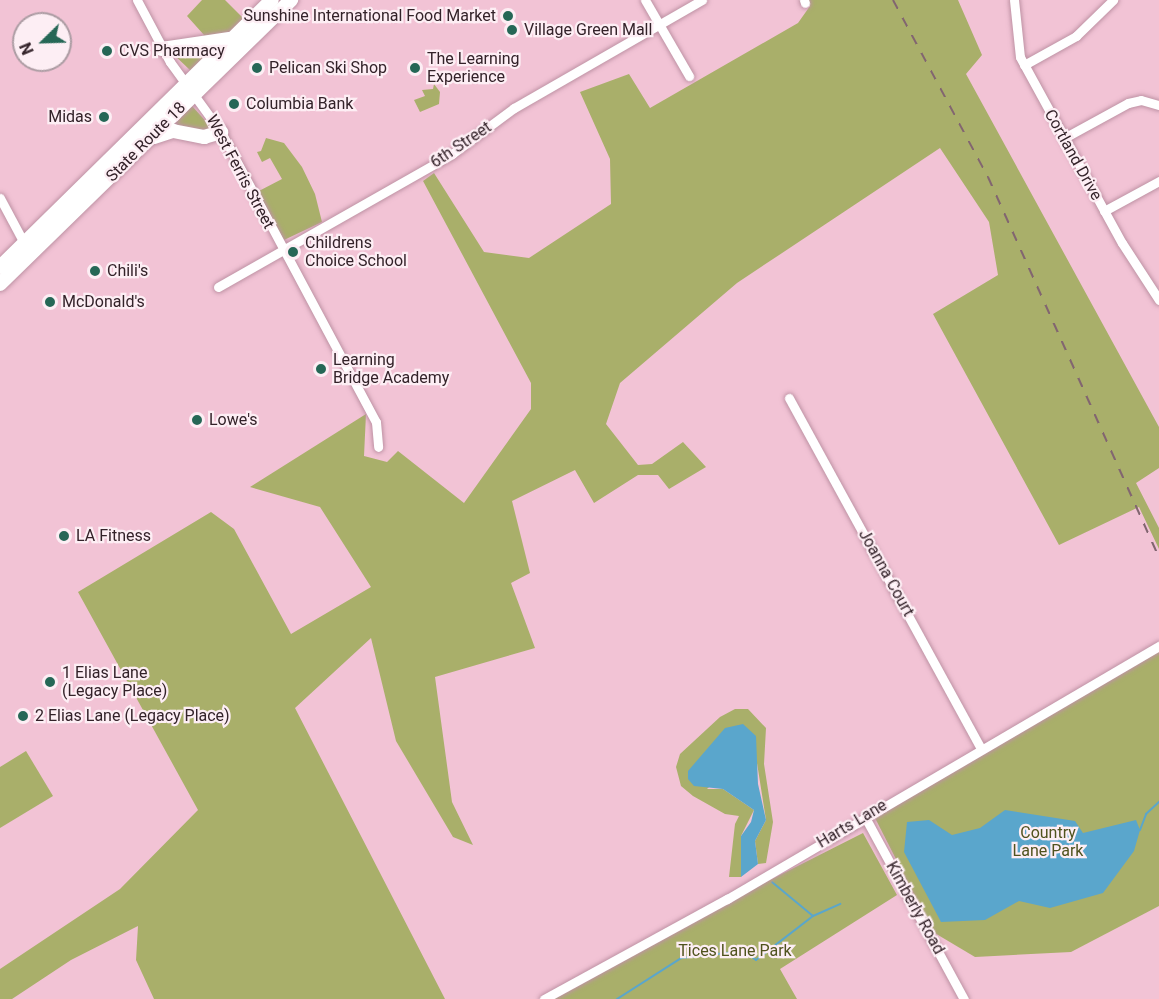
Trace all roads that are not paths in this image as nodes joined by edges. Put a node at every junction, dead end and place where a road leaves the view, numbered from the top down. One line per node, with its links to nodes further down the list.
1 (137, 0): 10 (street, West Ferris Street)
2 (272, 0): 9 (highway, State Route 18)
3 (291, 0): 13 (highway, State Route 18)
4 (645, 0): 8 (street)
5 (702, 0): 8 (street, 6th Street)
6 (1014, 0): 11 (street, Cortland Drive)
7 (1113, 0): 11 (street)
8 (659, 25): 12 (street); 22 (street, 6th Street)
9 (231, 39): 10 (highway); 13 (highway, State Route 18)
10 (162, 49): 13 (street, West Ferris Street)
11 (1024, 65): 16 (street, Cortland Drive)
12 (689, 76)
13 (191, 88): 15 (street, West Ferris Street); 17 (highway, State Route 18); 21 (highway, State Route 18)
14 (1159, 105): 16 (street)
15 (221, 132): 17 (highway); 22 (street, West Ferris Street)
16 (1064, 138): 20 (street, Cortland Drive)
17 (150, 139): 24 (highway, State Route 18)
18 (1159, 181): 20 (street)
19 (0, 198): 21 (street)
20 (1104, 211): 25 (street, Cortland Drive)
21 (24, 243): 23 (highway, State Route 18)
22 (283, 251): 26 (street, 6th Street); 29 (street, West Ferris Street)
23 (0, 267)
24 (0, 284)
25 (1155, 286): 27 (street, Cortland Drive)
26 (218, 287)
27 (1159, 300)
28 (789, 398): 31 (street, Joanna Court)
29 (378, 447)
30 (1159, 646): 31 (street, Harts Lane)
31 (981, 748): 32 (street, Harts Lane)
32 (865, 817): 33 (street, Harts Lane); 34 (street, Kimberly Road)
33 (544, 999)
34 (964, 999)

